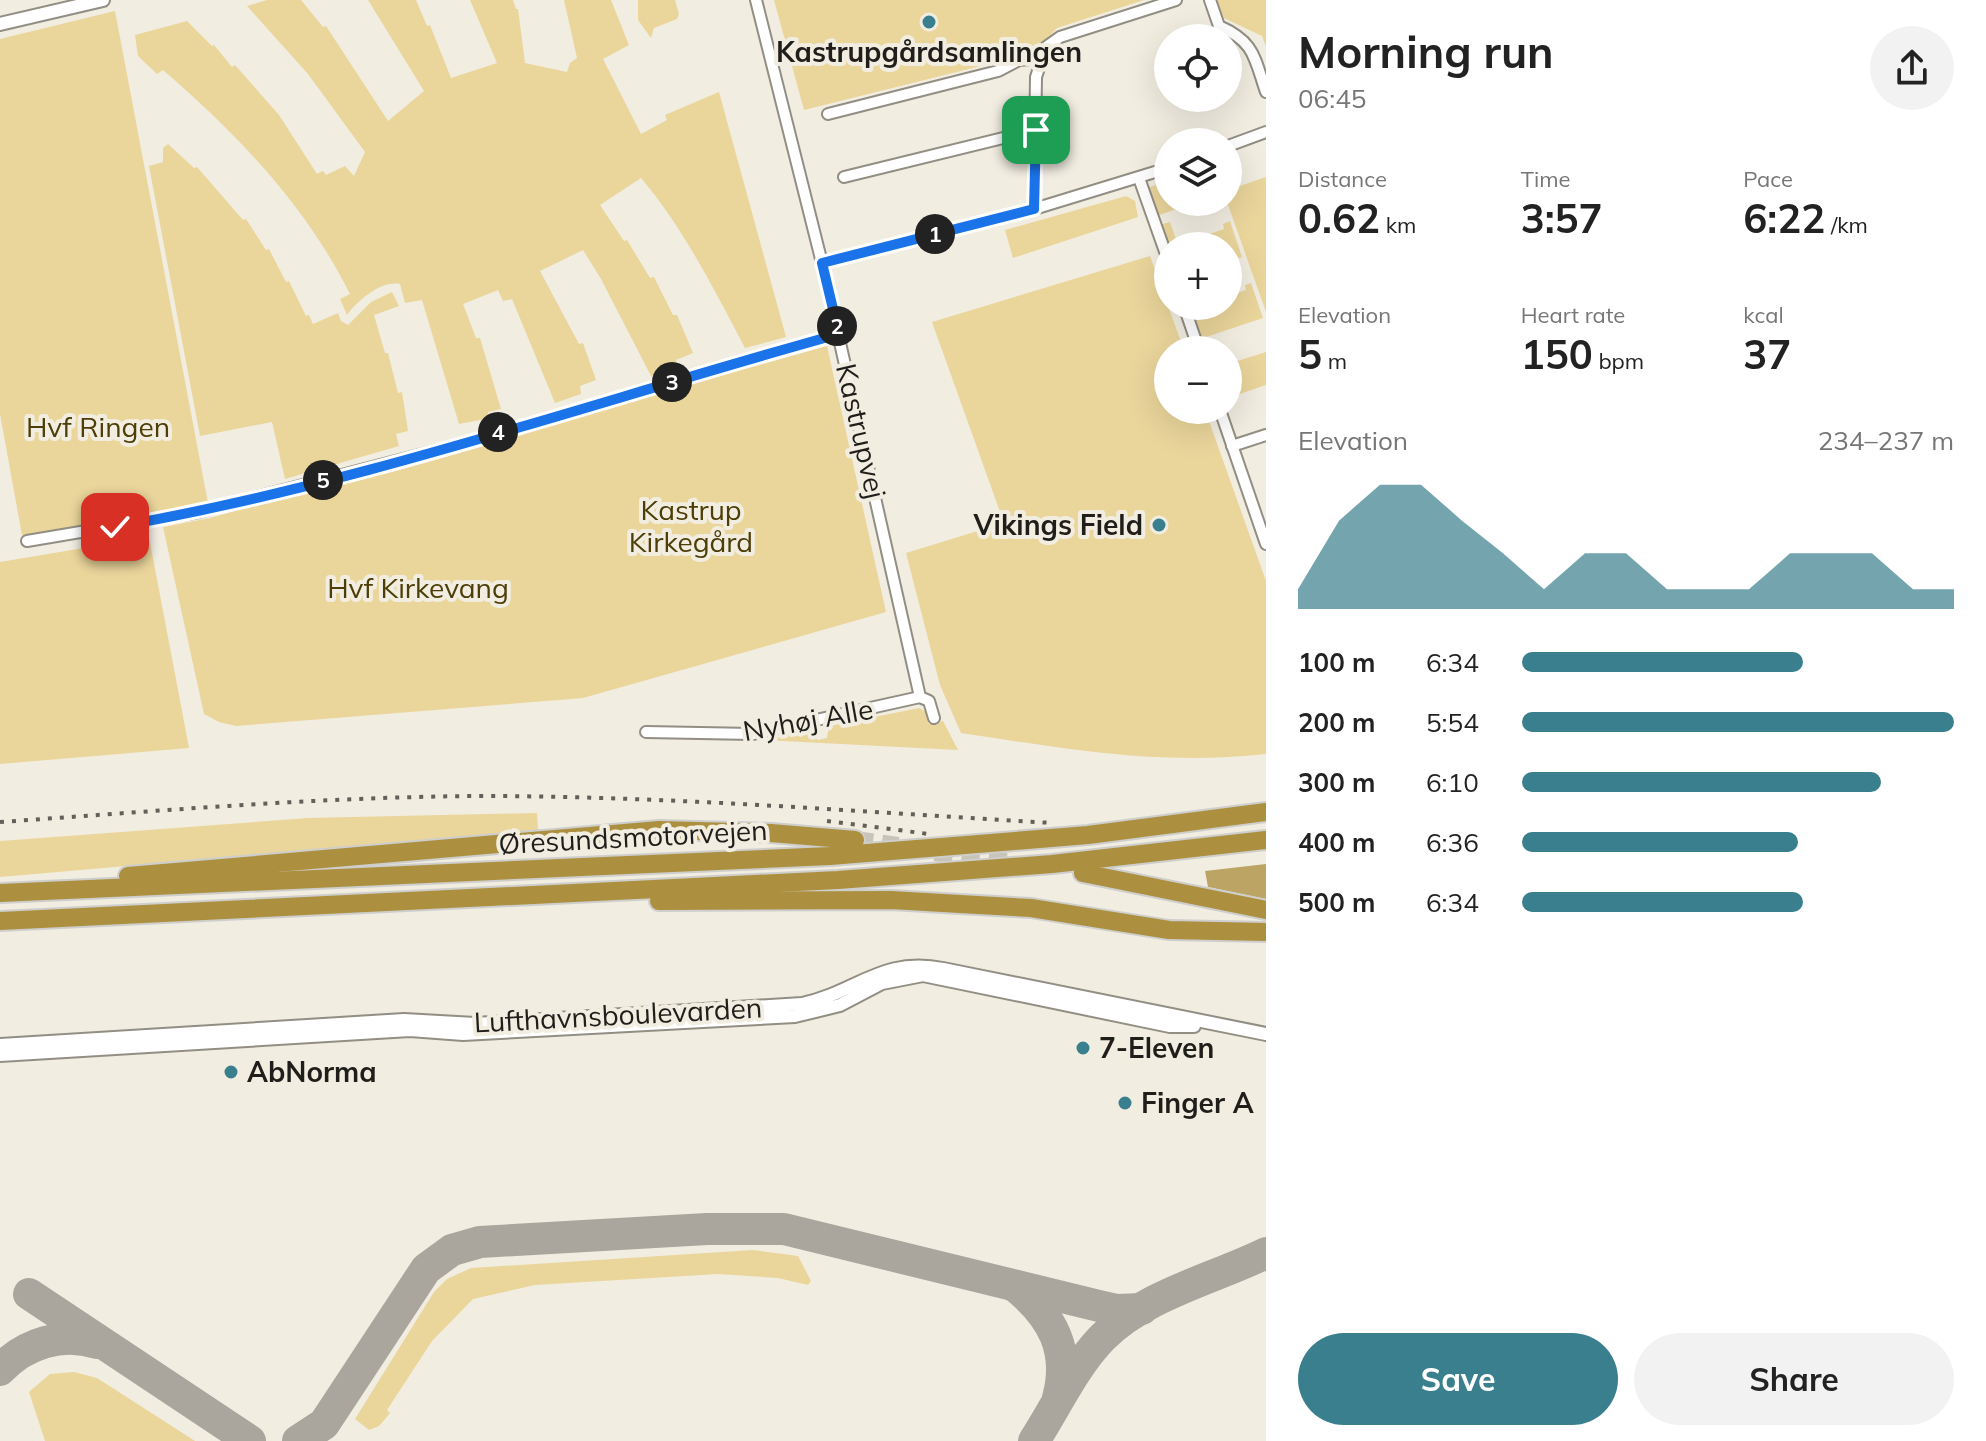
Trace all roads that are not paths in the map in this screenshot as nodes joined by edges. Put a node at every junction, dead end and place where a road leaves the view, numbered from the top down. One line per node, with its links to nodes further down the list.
1 (103, 0): 5 (street)
2 (756, 0): 17 (street, Kastrupvej)
3 (1176, 0): 6 (street)
4 (1210, 0): 7 (street)
5 (0, 24)
6 (1040, 58): 8 (street); 9 (street)
7 (1266, 92)
8 (828, 114)
9 (1036, 130): 13 (street); 15 (street)
10 (1266, 132): 11 (street)
11 (1242, 141)
12 (1154, 173): 14 (street)
13 (844, 177)
14 (1139, 178): 15 (street); 16 (street)
15 (1034, 209): 17 (street)
16 (1158, 232)
17 (822, 263): 18 (street, Kastrupvej)
18 (839, 334): 22 (street); 24 (street, Kastrupvej)
19 (1225, 424): 21 (street)
20 (1266, 435): 21 (street)
21 (1232, 446): 23 (street)
22 (27, 541)
23 (1266, 544)
24 (920, 697): 25 (street, Kastrupvej); 26 (street, Nyhøj Alle)
25 (934, 718)
26 (646, 732)
27 (1266, 812): 31 (highway, Øresundsmotorvejen)
28 (855, 840): 31 (highway)
29 (1266, 840): 32 (highway, Øresundsmotorvejen)
30 (1083, 873): 33 (highway)
31 (0, 891)
32 (547, 896): 34 (highway, Øresundsmotorvejen); 35 (highway)
33 (1266, 910)
34 (0, 921)
35 (1266, 932)
36 (1223, 1026): 37 (street, Lufthavnsboulevarden); 38 (street, Lufthavnsboulevarden); 39 (street, Lufthavnsboulevarden)
37 (1266, 1034)
38 (0, 1045)
39 (0, 1055)

